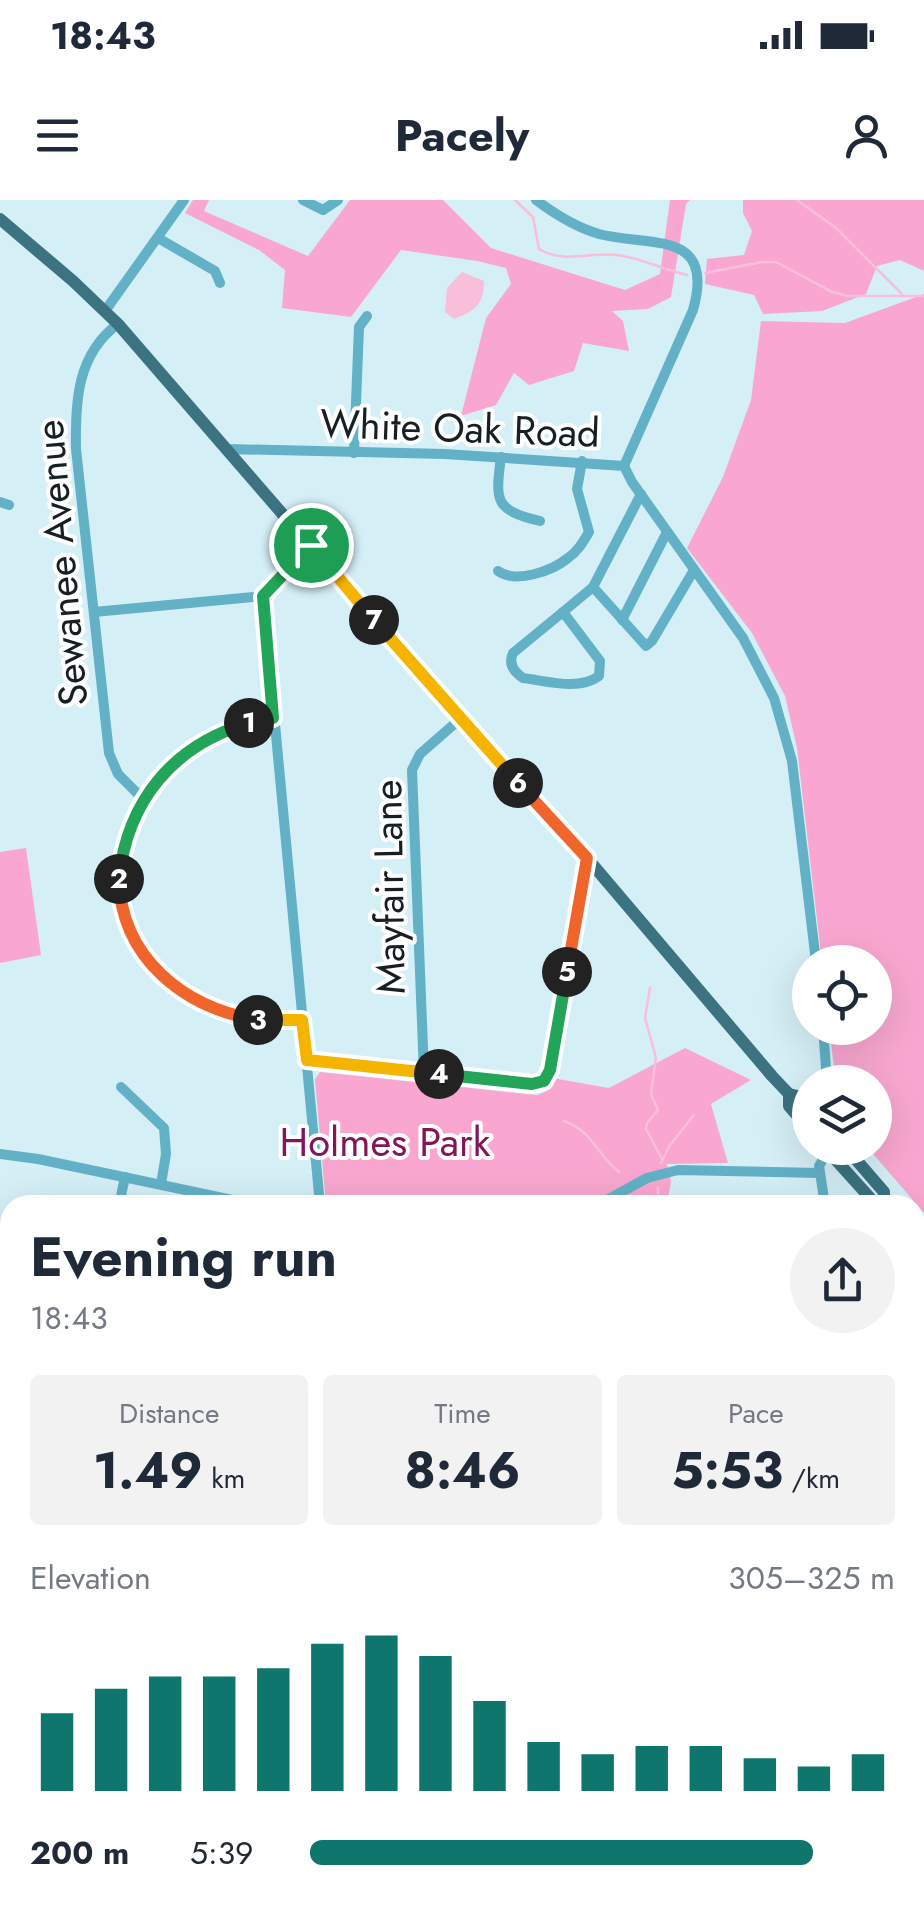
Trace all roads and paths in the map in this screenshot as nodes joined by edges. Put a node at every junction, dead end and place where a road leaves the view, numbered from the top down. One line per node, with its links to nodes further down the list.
1 (184, 200): 6 (street)
2 (303, 200): 3 (street)
3 (338, 200)
4 (536, 200): 15 (street)
5 (0, 219): 8 (main road)
6 (158, 238): 7 (street); 8 (street)
7 (220, 283)
8 (104, 312): 10 (main road)
9 (367, 316): 12 (street)
10 (118, 324): 11 (main road); 24 (street, Sewanee Avenue)
11 (227, 449): 12 (street, White Oak Road); 19 (main road)
12 (354, 453): 13 (street, White Oak Road)
13 (501, 458): 14 (street, White Oak Road); 17 (street)
14 (582, 462): 15 (street, White Oak Road); 21 (street)
15 (624, 466): 16 (street, White Oak Road)
16 (641, 494): 18 (street, White Oak Road); 22 (street)
17 (540, 521)
18 (667, 532): 20 (street, White Oak Road); 26 (street)
19 (311, 545): 23 (street); 28 (main road)
20 (694, 570): 26 (street); 31 (street, White Oak Road)
21 (498, 571)
22 (593, 587): 25 (street); 26 (street)
23 (263, 596): 24 (street); 27 (street)
24 (94, 612): 29 (street, Sewanee Avenue)
25 (563, 612): 25 (street)
26 (622, 620)
27 (273, 718): 29 (street); 32 (street)
28 (460, 719): 30 (main road); 34 (street, Mayfair Lane)
29 (142, 798): 32 (street)
30 (587, 858): 34 (street); 36 (main road)
31 (814, 945)
32 (302, 1020): 33 (street)
33 (307, 1060): 34 (street); 48 (street)
34 (424, 1073)
35 (121, 1087): 45 (street)
36 (789, 1094): 37 (main road); 38 (main road)
37 (792, 1095)
38 (792, 1109)
39 (0, 1154): 44 (street)
40 (821, 1165): 43 (street)
41 (841, 1165): 51 (main road)
42 (861, 1165): 52 (main road)
43 (819, 1173): 49 (street); 50 (street)
44 (125, 1177): 45 (street); 46 (street)
45 (161, 1184): 47 (street)
46 (121, 1195)
47 (211, 1195)
48 (319, 1195)
49 (616, 1195)
50 (822, 1195)
51 (868, 1195)
52 (884, 1195)

